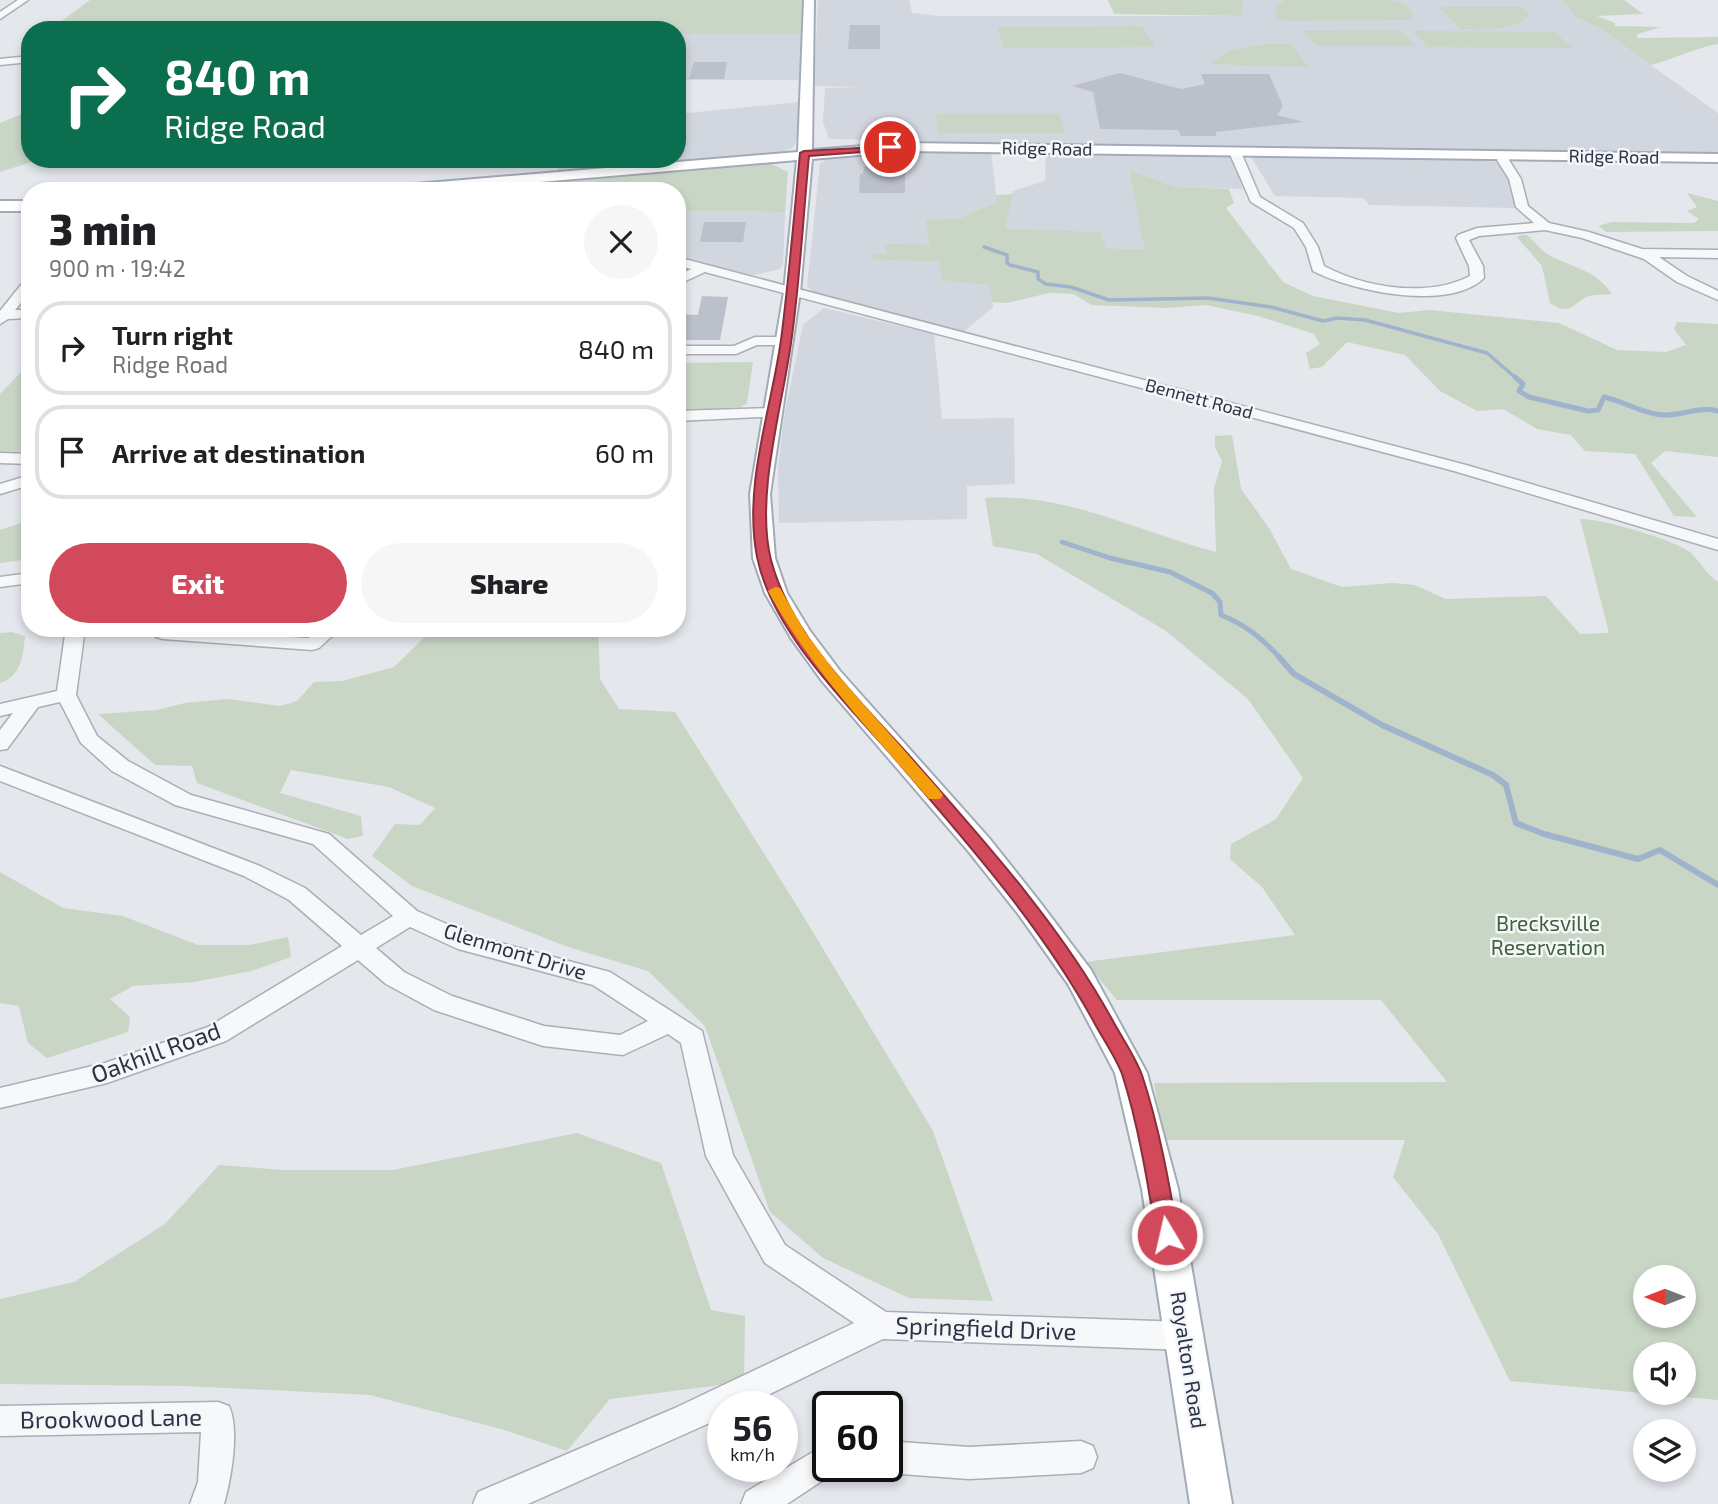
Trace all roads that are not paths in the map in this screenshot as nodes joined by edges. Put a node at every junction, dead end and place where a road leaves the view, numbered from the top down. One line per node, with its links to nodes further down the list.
1 (24, 0): 3 (street)
2 (809, 0): 9 (main road, Royalton Road)
3 (0, 16)
4 (0, 55): 5 (street)
5 (21, 56)
6 (21, 58): 7 (street)
7 (0, 62)
8 (1235, 152): 9 (main road, Ridge Road); 10 (main road, Ridge Road); 17 (street)
9 (804, 153): 12 (main road, Ridge Road); 22 (main road, Royalton Road)
10 (1504, 156): 11 (main road, Ridge Road); 17 (street)
11 (1718, 158)
12 (686, 164)
13 (642, 168): 14 (main road, Ridge Road)
14 (491, 182)
15 (0, 206): 16 (main road)
16 (21, 206)
17 (1545, 226): 18 (street)
18 (1641, 253): 19 (street); 27 (street)
19 (1718, 254)
20 (686, 263): 21 (street, Bennett Road)
21 (703, 268): 23 (street); 24 (street, Bennett Road)
22 (794, 269): 24 (street); 25 (main road, Royalton Road)
23 (686, 276)
24 (743, 279): 25 (street, Bennett Road)
25 (792, 292): 30 (main road, Royalton Road); 38 (street, Bennett Road)
26 (21, 294): 29 (street)
27 (1718, 296)
28 (21, 315): 29 (street)
29 (2, 316)
30 (786, 341): 31 (street); 32 (main road, Royalton Road)
31 (686, 349)
32 (773, 414): 33 (street); 54 (main road, Royalton Road)
33 (686, 416)
34 (0, 458): 35 (street)
35 (21, 458)
36 (21, 483): 37 (street)
37 (0, 489)
38 (1718, 545)
39 (21, 579): 40 (street)
40 (0, 582)
41 (75, 637): 44 (street)
42 (268, 637): 43 (street)
43 (321, 637)
44 (65, 695): 45 (street); 49 (street, Glenmont Drive)
45 (31, 703): 46 (street); 47 (street)
46 (0, 710)
47 (0, 744)
48 (0, 772): 50 (street)
49 (409, 917): 50 (street, Oakhill Road); 51 (street, Glenmont Drive)
50 (360, 947): 51 (street); 52 (street, Oakhill Road)
51 (668, 1021): 53 (street, Glenmont Drive)
52 (0, 1098)
53 (881, 1325): 54 (street, Springfield Drive); 60 (street, Springfield Drive)
54 (1185, 1336): 62 (main road, Royalton Road)
55 (0, 1421): 59 (street, Brookwood Lane)
56 (1081, 1457): 57 (street)
57 (903, 1458)
58 (812, 1469): 61 (street)
59 (207, 1504)
60 (490, 1504)
61 (758, 1504)
62 (1211, 1504)

